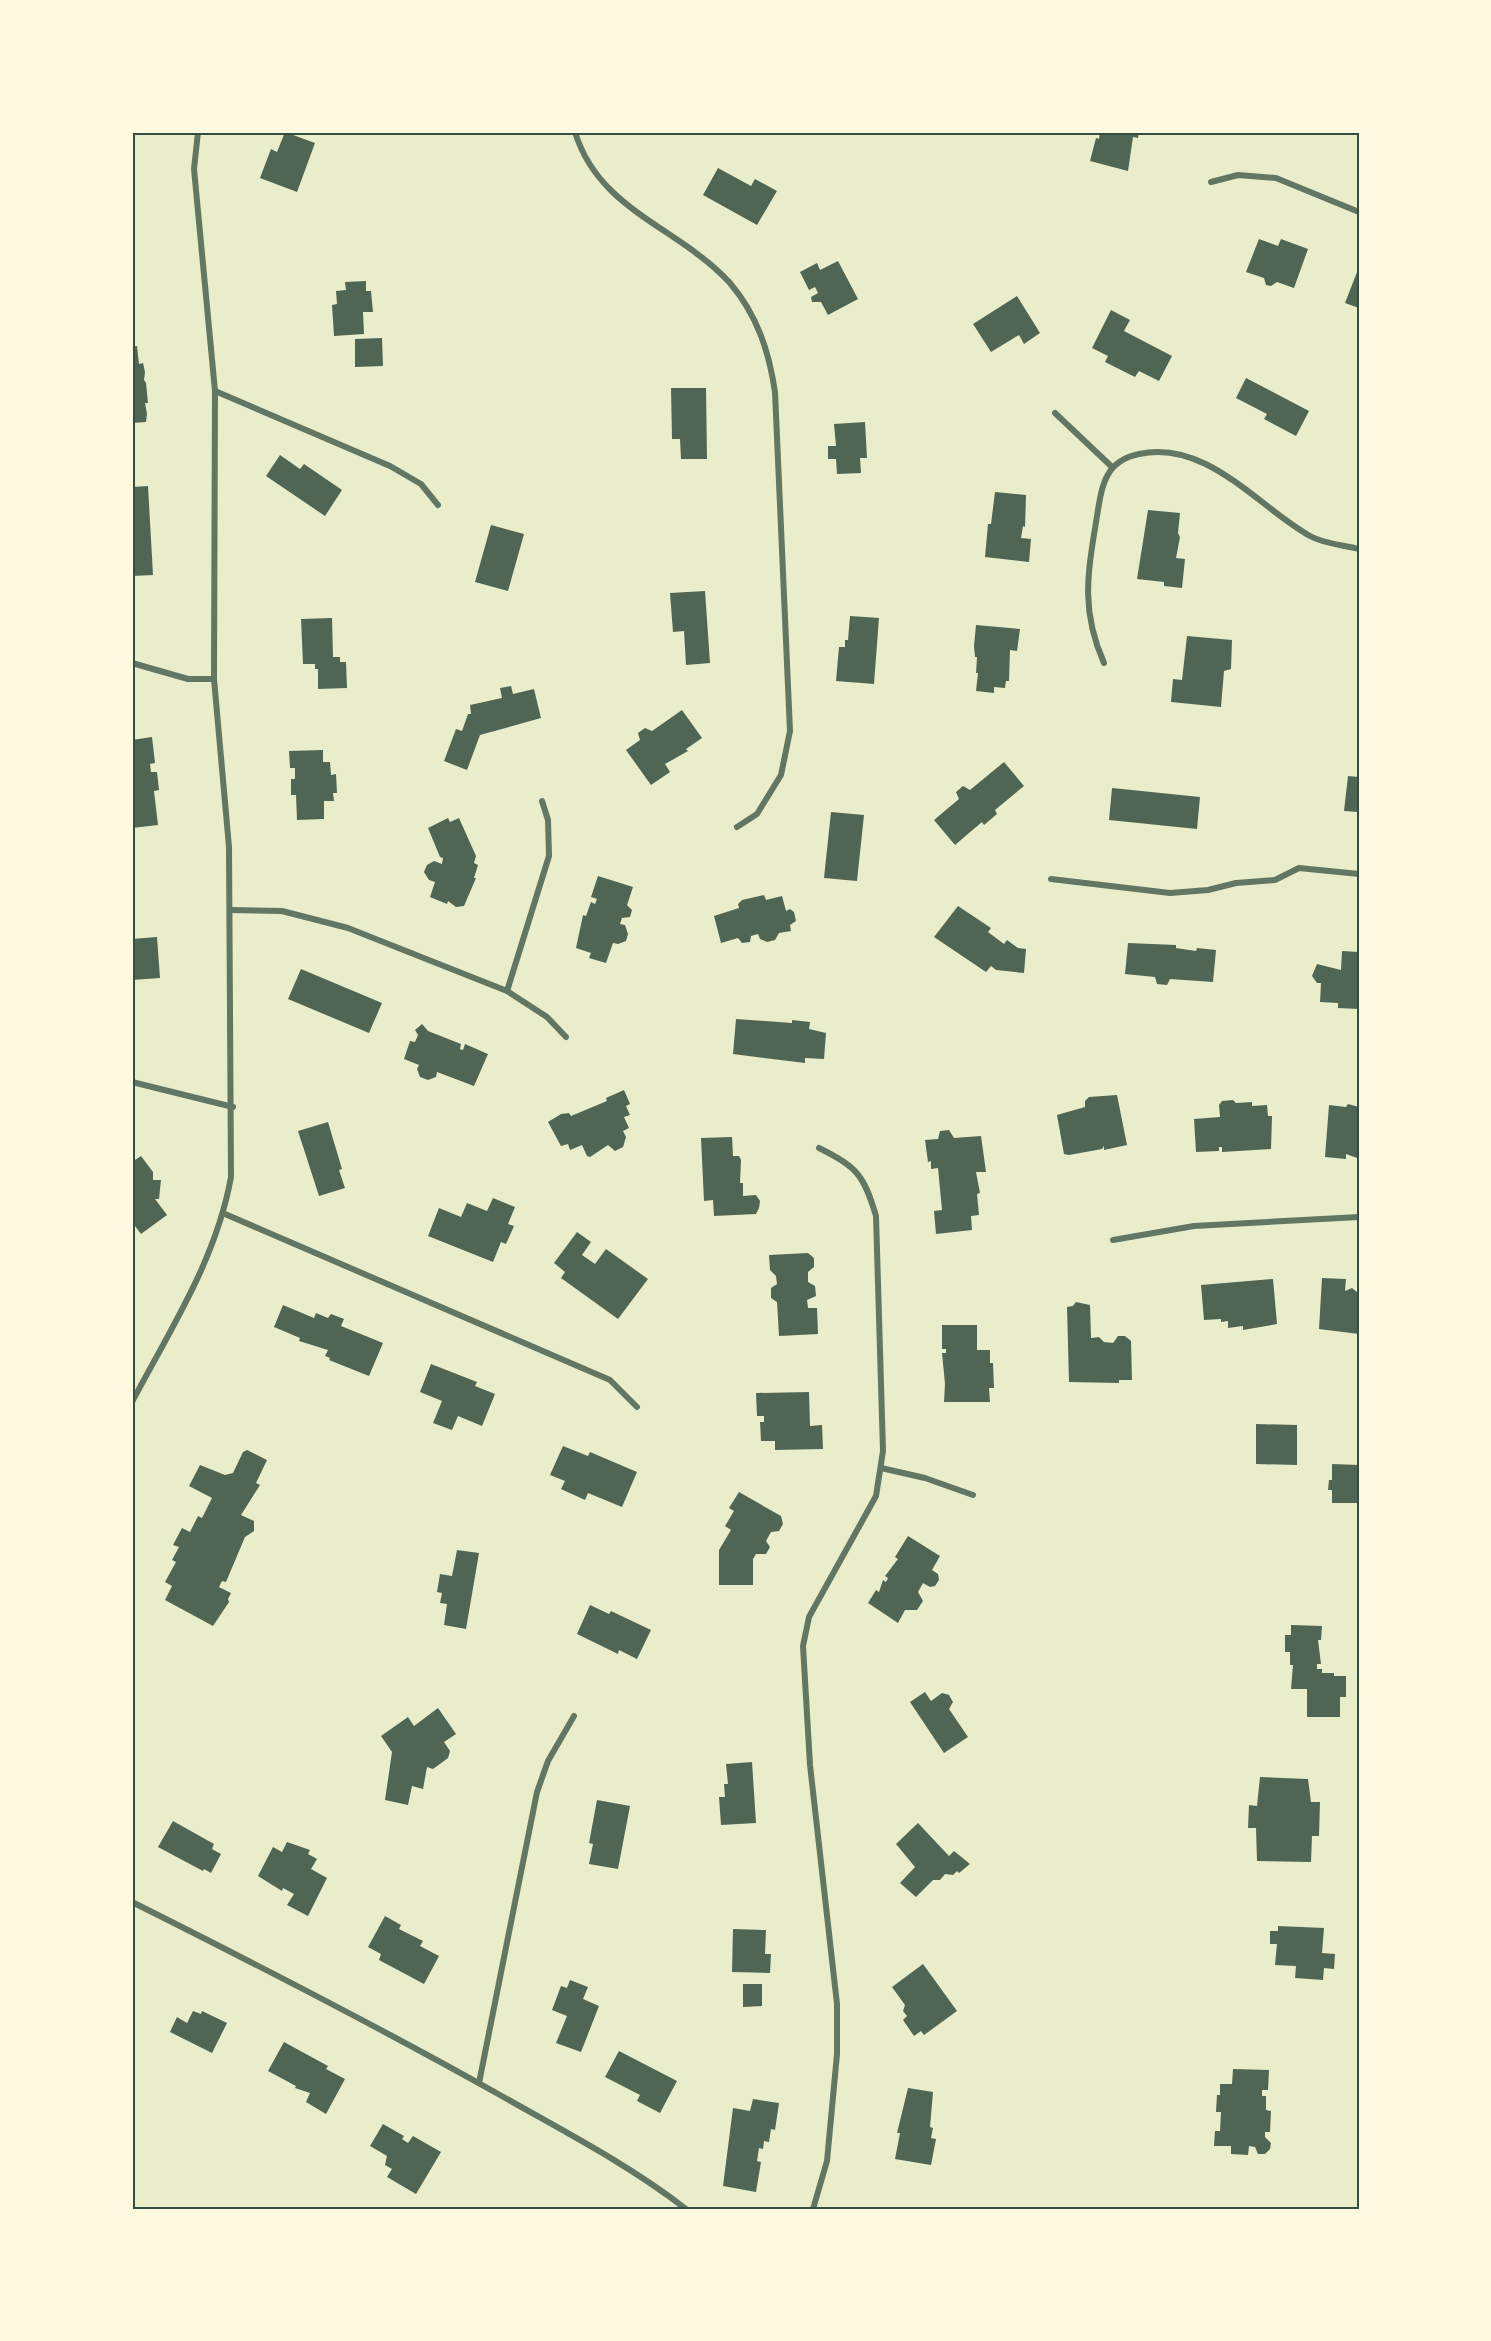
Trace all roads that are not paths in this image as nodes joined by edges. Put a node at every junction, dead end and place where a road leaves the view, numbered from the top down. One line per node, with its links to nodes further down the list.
1 (198, 132): 5 (street)
2 (575, 132): 14 (street)
3 (1211, 182): 4 (street)
4 (1359, 212)
5 (215, 391): 8 (street); 12 (street)
6 (1055, 413): 7 (street)
7 (1111, 466): 9 (street); 11 (street)
8 (438, 505)
9 (1359, 549)
10 (132, 663): 12 (street)
11 (1104, 663)
12 (214, 679): 17 (street)
13 (542, 801): 18 (street)
14 (737, 827)
15 (1359, 874): 16 (street)
16 (1051, 879)
17 (231, 910): 18 (street); 21 (street)
18 (507, 991): 19 (street)
19 (566, 1037)
20 (132, 1082): 21 (street)
21 (233, 1107): 23 (street)
22 (819, 1148): 28 (street)
23 (225, 1214): 26 (street); 27 (street)
24 (1359, 1217): 25 (street)
25 (1113, 1240)
26 (132, 1402)
27 (637, 1407)
28 (881, 1468): 29 (street); 34 (street)
29 (973, 1495)
30 (574, 1716): 32 (street)
31 (132, 1902): 32 (street)
32 (478, 2083): 33 (street)
33 (686, 2209)
34 (813, 2209)

